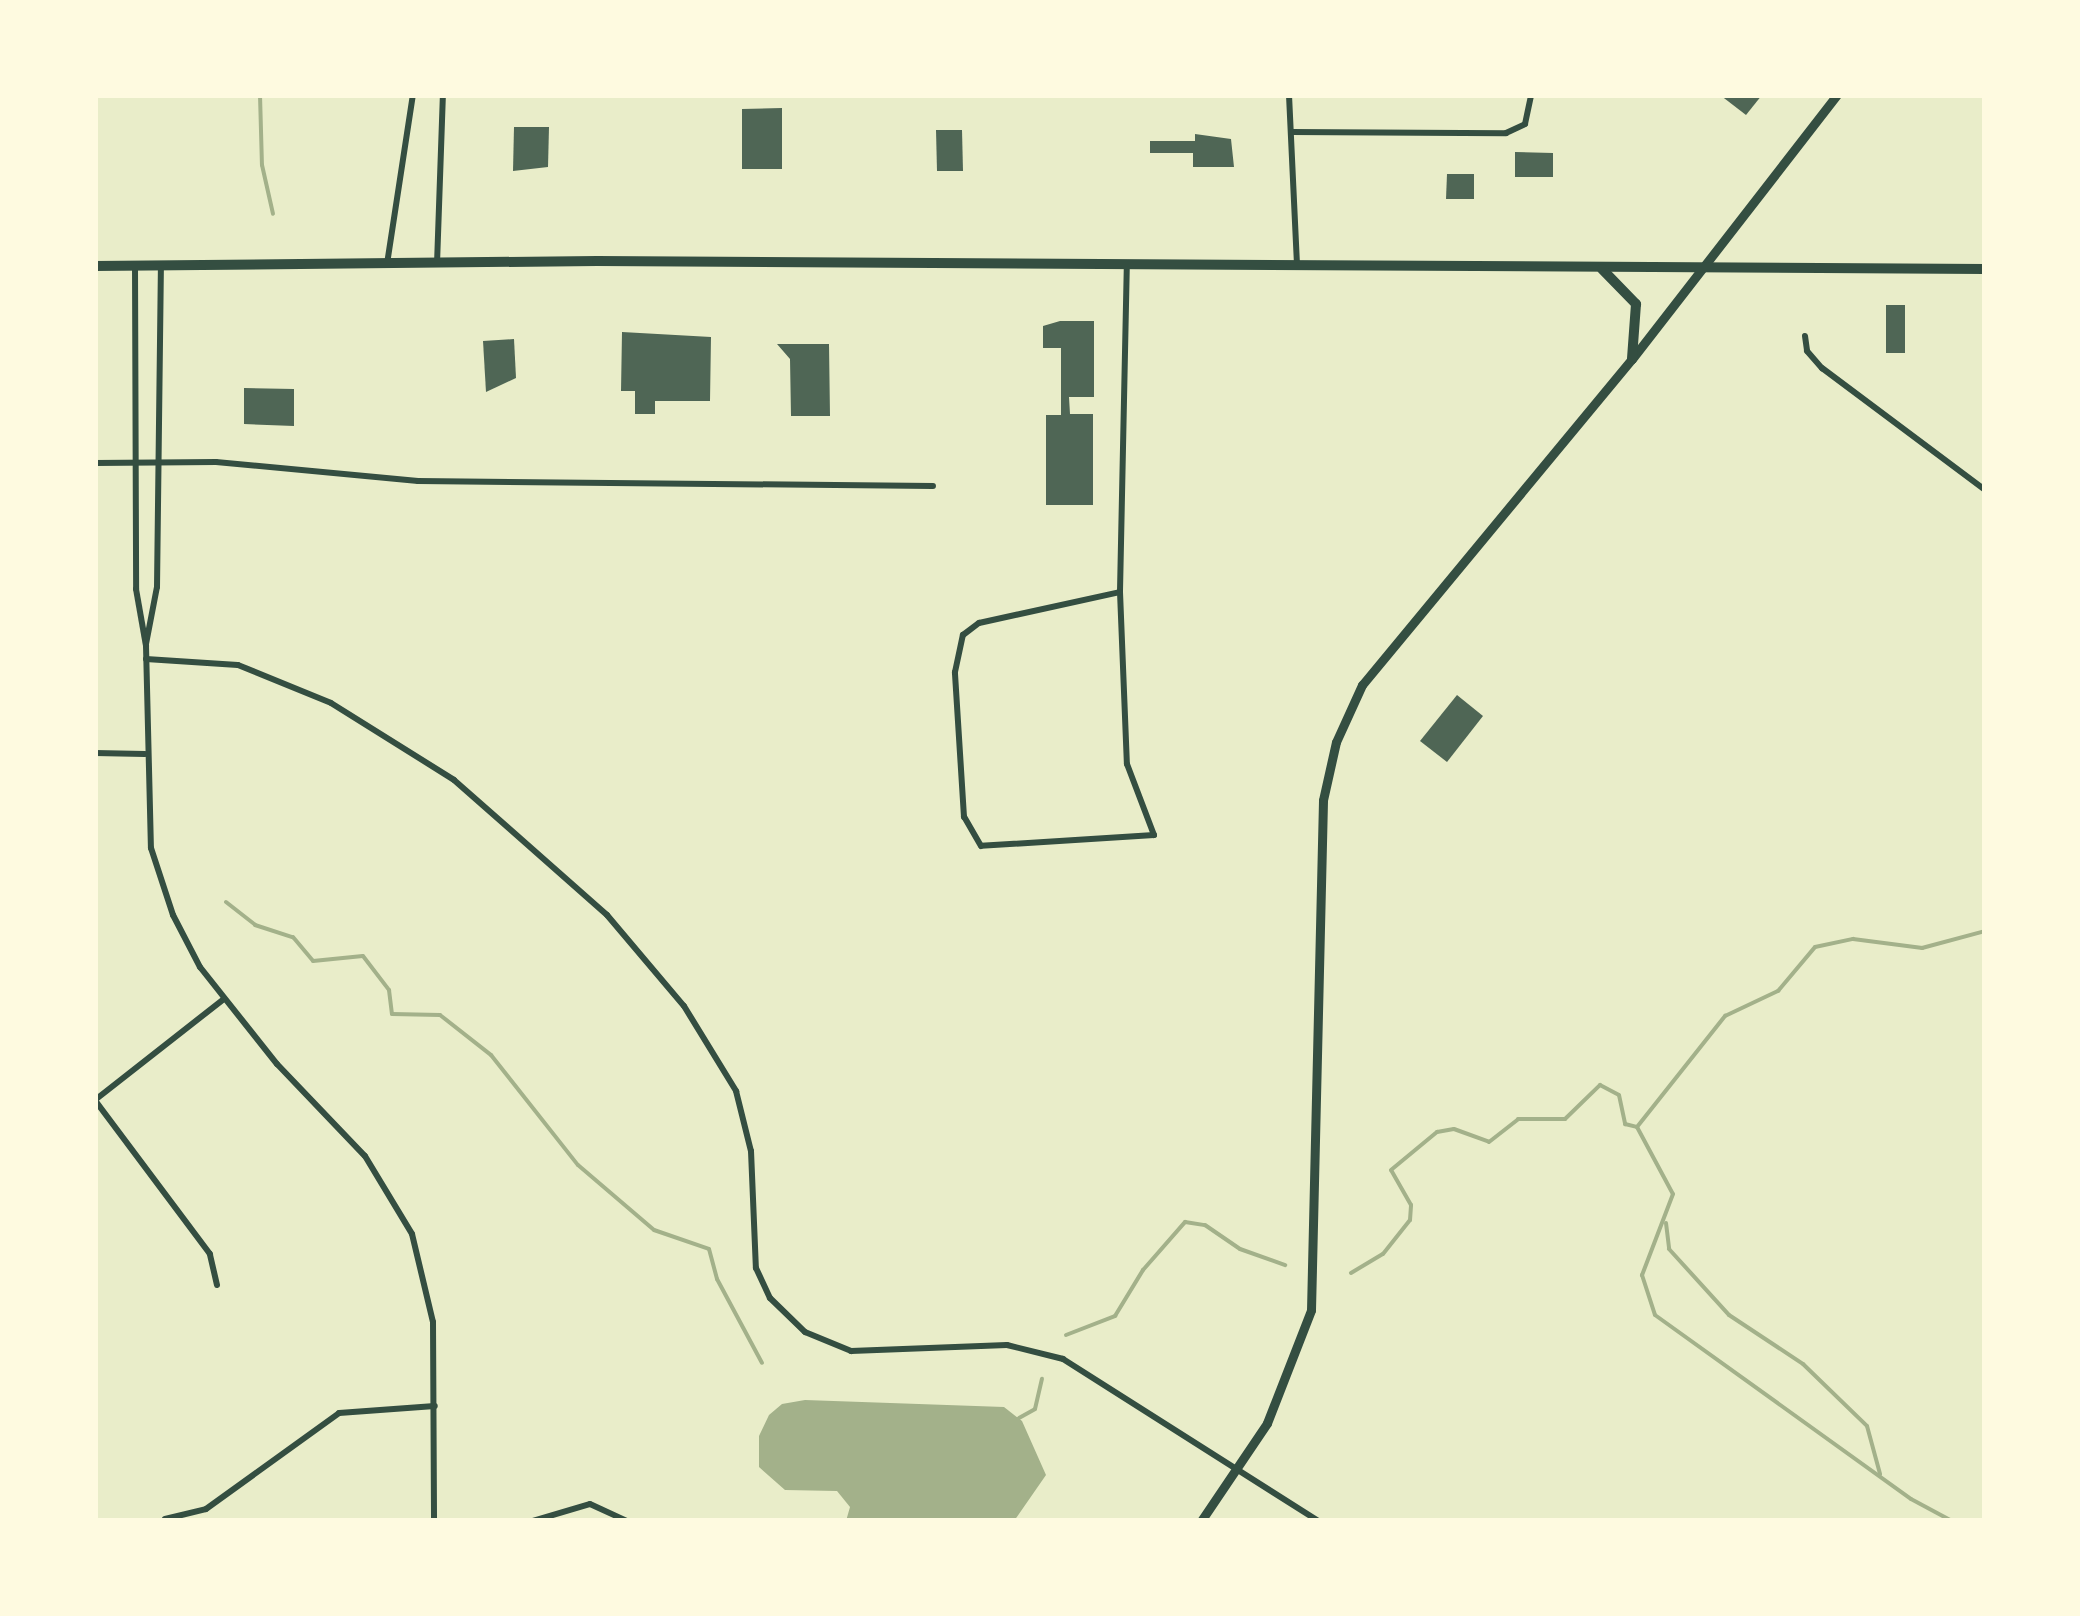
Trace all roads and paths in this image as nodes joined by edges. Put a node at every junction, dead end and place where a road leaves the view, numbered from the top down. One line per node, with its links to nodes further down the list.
1 (414, 95): 7 (street)
2 (442, 95): 8 (street)
3 (1289, 95): 6 (street)
4 (1532, 95): 6 (street)
5 (1837, 95): 16 (main road)
6 (1290, 132): 9 (street)
7 (387, 264): 8 (main road); 12 (main road)
8 (437, 264): 13 (main road)
9 (1297, 264): 13 (main road); 14 (main road)
10 (95, 266): 11 (main road)
11 (135, 266): 12 (main road); 20 (street)
12 (160, 266): 21 (street)
13 (1127, 268): 24 (street)
14 (1602, 268): 16 (main road); 18 (main road)
15 (1985, 269): 16 (main road)
16 (1701, 270): 18 (main road)
17 (1806, 336): 23 (street)
18 (1632, 359): 33 (main road)
19 (95, 462): 20 (street)
20 (136, 463): 21 (street); 25 (street)
21 (158, 463): 22 (street); 25 (street)
22 (933, 486)
23 (1985, 490)
24 (1120, 592): 24 (street)
25 (146, 646): 26 (street)
26 (146, 659): 28 (street); 33 (street)
27 (95, 753): 28 (street)
28 (145, 754): 29 (street)
29 (224, 999): 30 (street); 32 (street)
30 (95, 1100): 31 (street)
31 (217, 1285)
32 (435, 1406): 34 (street); 35 (street)
33 (1236, 1468): 38 (main road); 39 (street)
34 (165, 1519)
35 (434, 1521)
36 (532, 1521): 37 (street)
37 (627, 1521)
38 (1201, 1521)
39 (1318, 1521)

